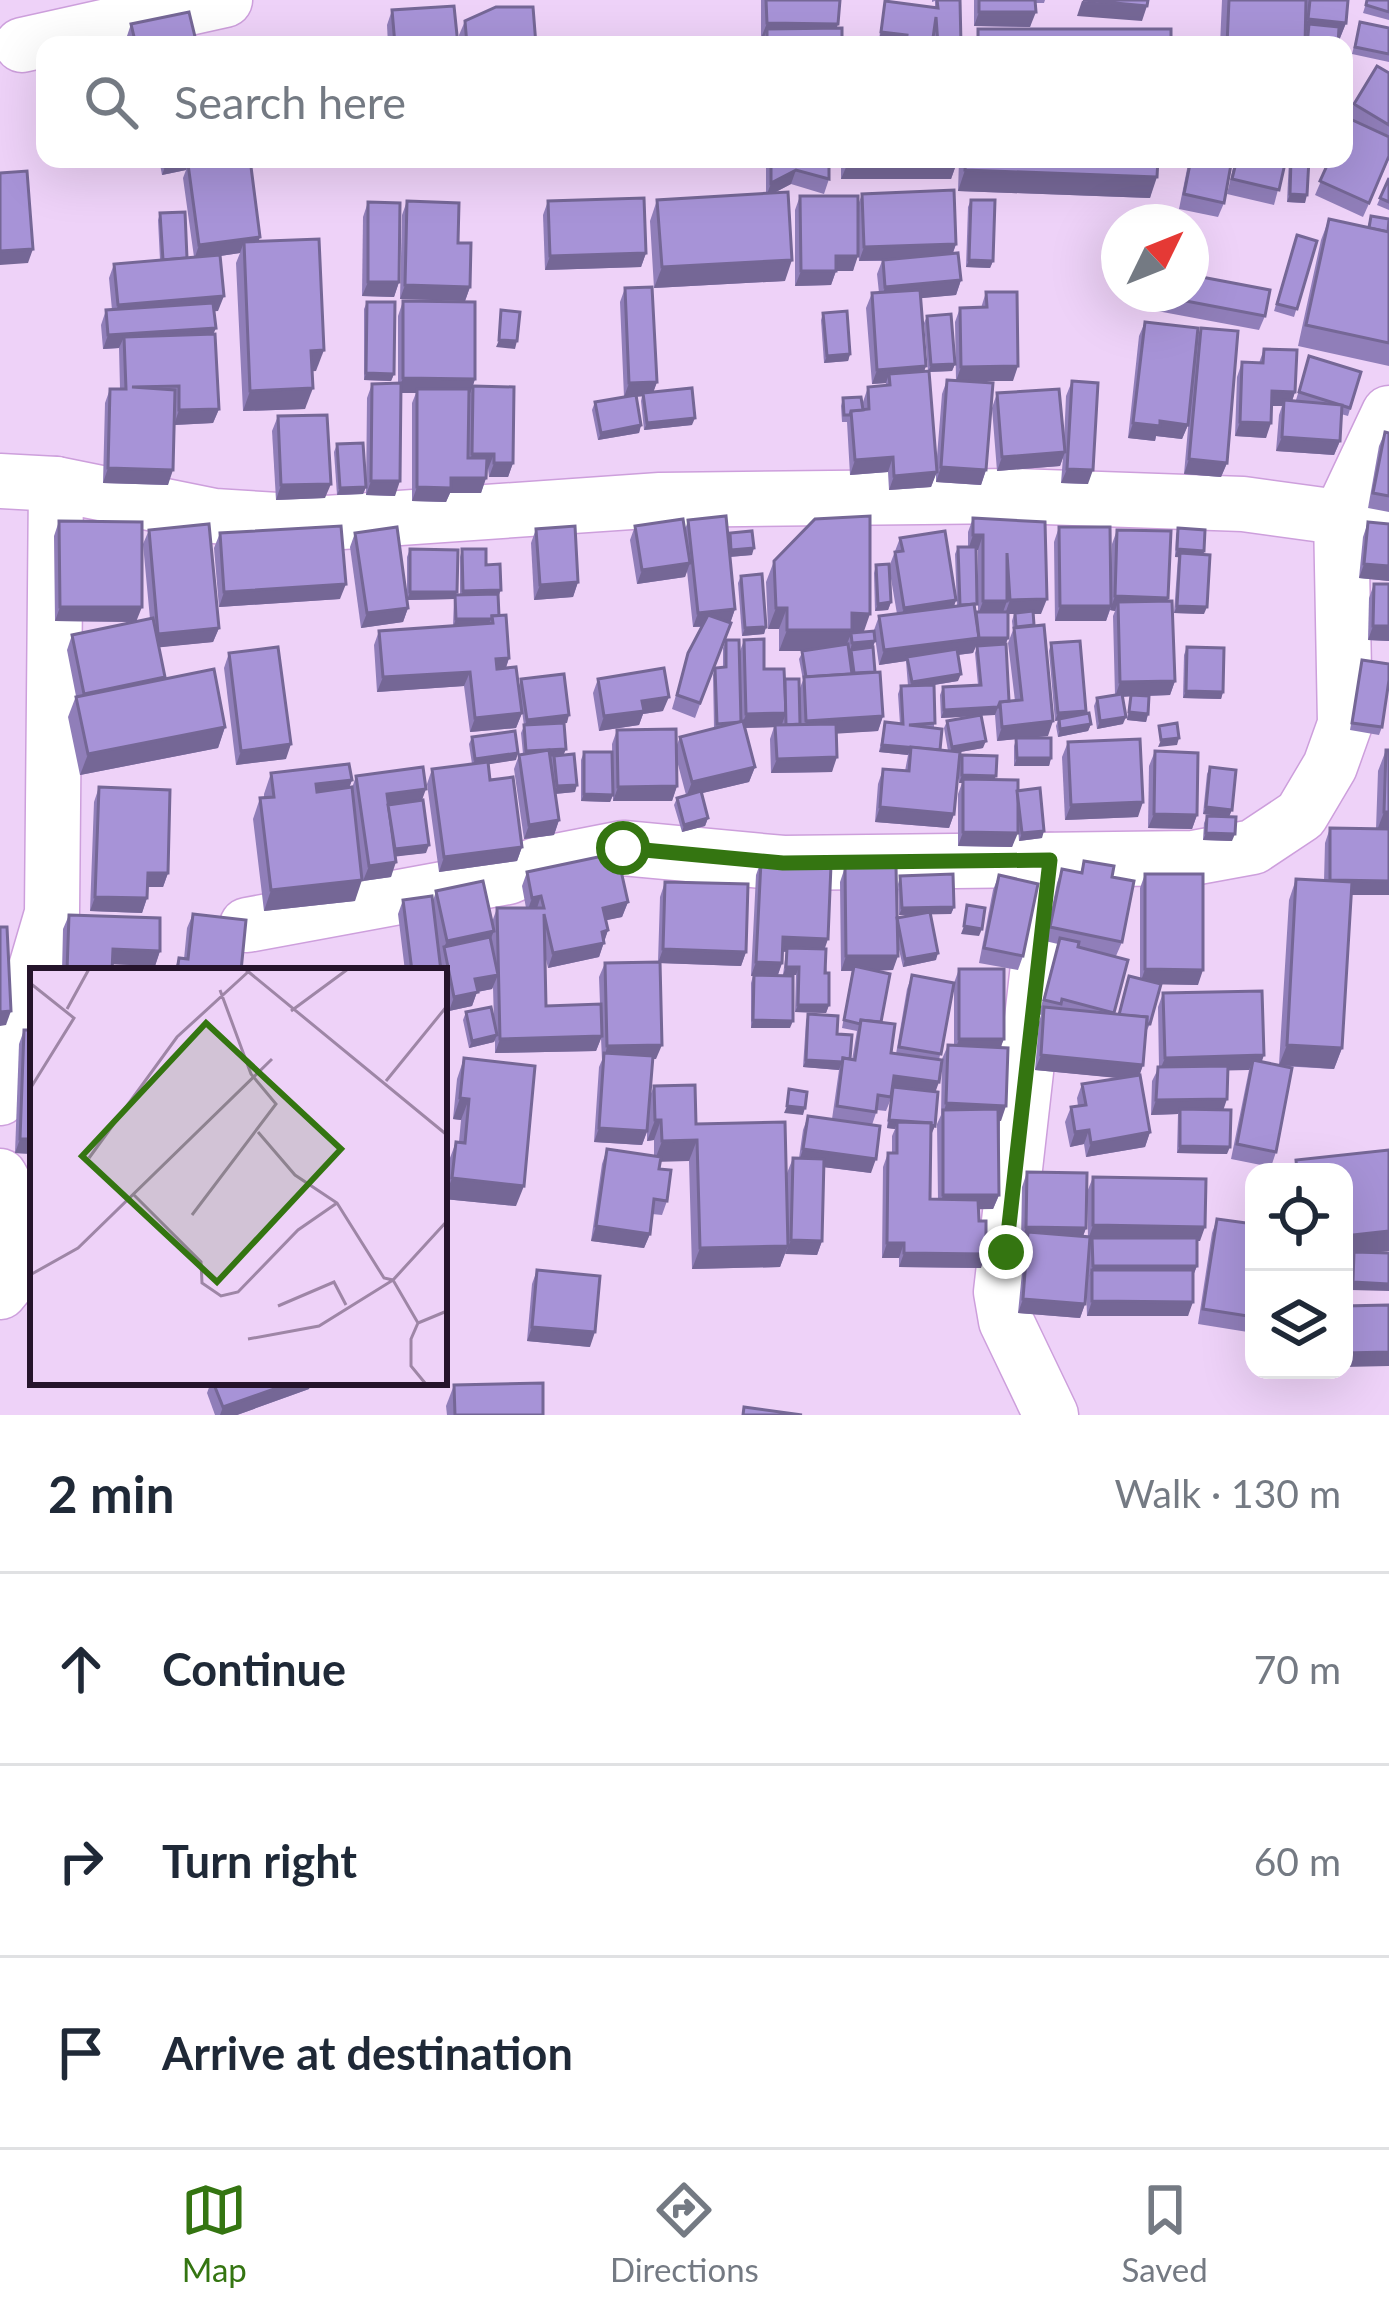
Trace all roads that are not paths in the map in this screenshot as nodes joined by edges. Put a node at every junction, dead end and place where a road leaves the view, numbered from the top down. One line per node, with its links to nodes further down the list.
1 (225, 0): 2 (street)
2 (63, 36)
3 (36, 42): 4 (street)
4 (22, 45)
5 (1389, 413): 8 (street)
6 (0, 481): 7 (street)
7 (56, 484): 8 (street); 11 (street)
8 (1365, 519): 9 (street)
9 (1050, 860): 10 (street); 16 (street)
10 (247, 925)
11 (36, 968)
12 (30, 989): 13 (street)
13 (0, 1098)
14 (0, 1176): 15 (street)
15 (0, 1292)
16 (1051, 1415)

